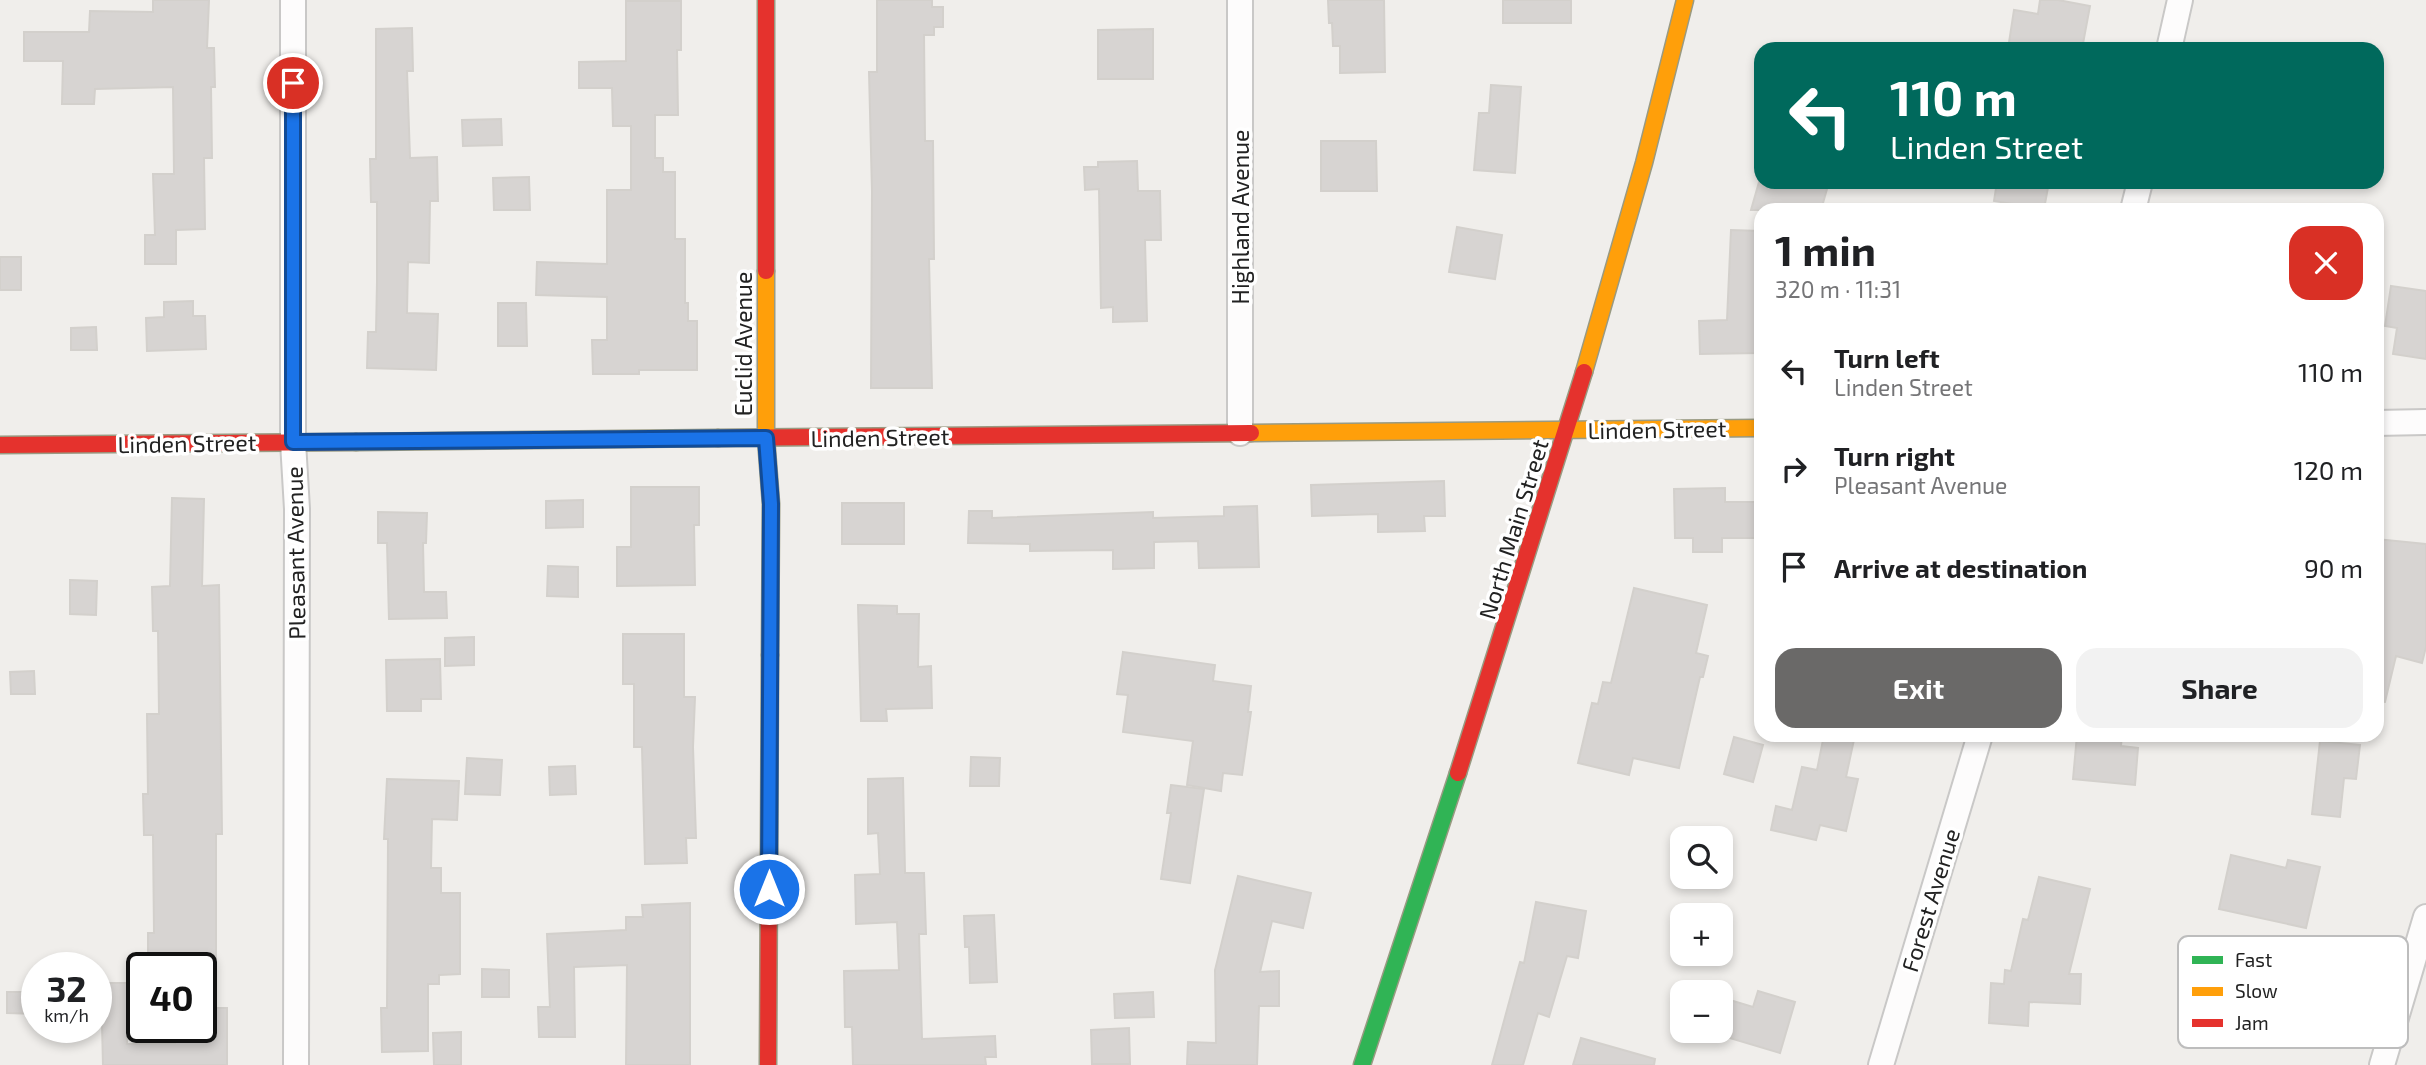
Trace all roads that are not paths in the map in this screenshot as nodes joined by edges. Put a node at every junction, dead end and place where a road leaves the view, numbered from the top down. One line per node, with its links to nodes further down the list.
1 (293, 0): 13 (street, Pleasant Avenue)
2 (766, 0): 12 (street, Euclid Avenue)
3 (1240, 0): 11 (street, Highland Avenue)
4 (1685, 0): 10 (street, North Main Street)
5 (2180, 0): 6 (street)
6 (2171, 42)
7 (2426, 422): 8 (street)
8 (2384, 423)
9 (1754, 428): 10 (street, Linden Street)
10 (1567, 430): 11 (street, Linden Street); 21 (street, North Main Street)
11 (1240, 433): 12 (street, Linden Street)
12 (766, 438): 13 (street, Linden Street); 20 (street, Euclid Avenue)
13 (293, 442): 14 (street, Linden Street); 19 (street, Pleasant Avenue)
14 (0, 444)
15 (1978, 742): 22 (street, Forest Avenue)
16 (2426, 917): 17 (street)
17 (2408, 978)
18 (2387, 1048): 23 (street)
19 (296, 1065)
20 (768, 1065)
21 (1362, 1065)
22 (1881, 1065)
23 (2382, 1065)

